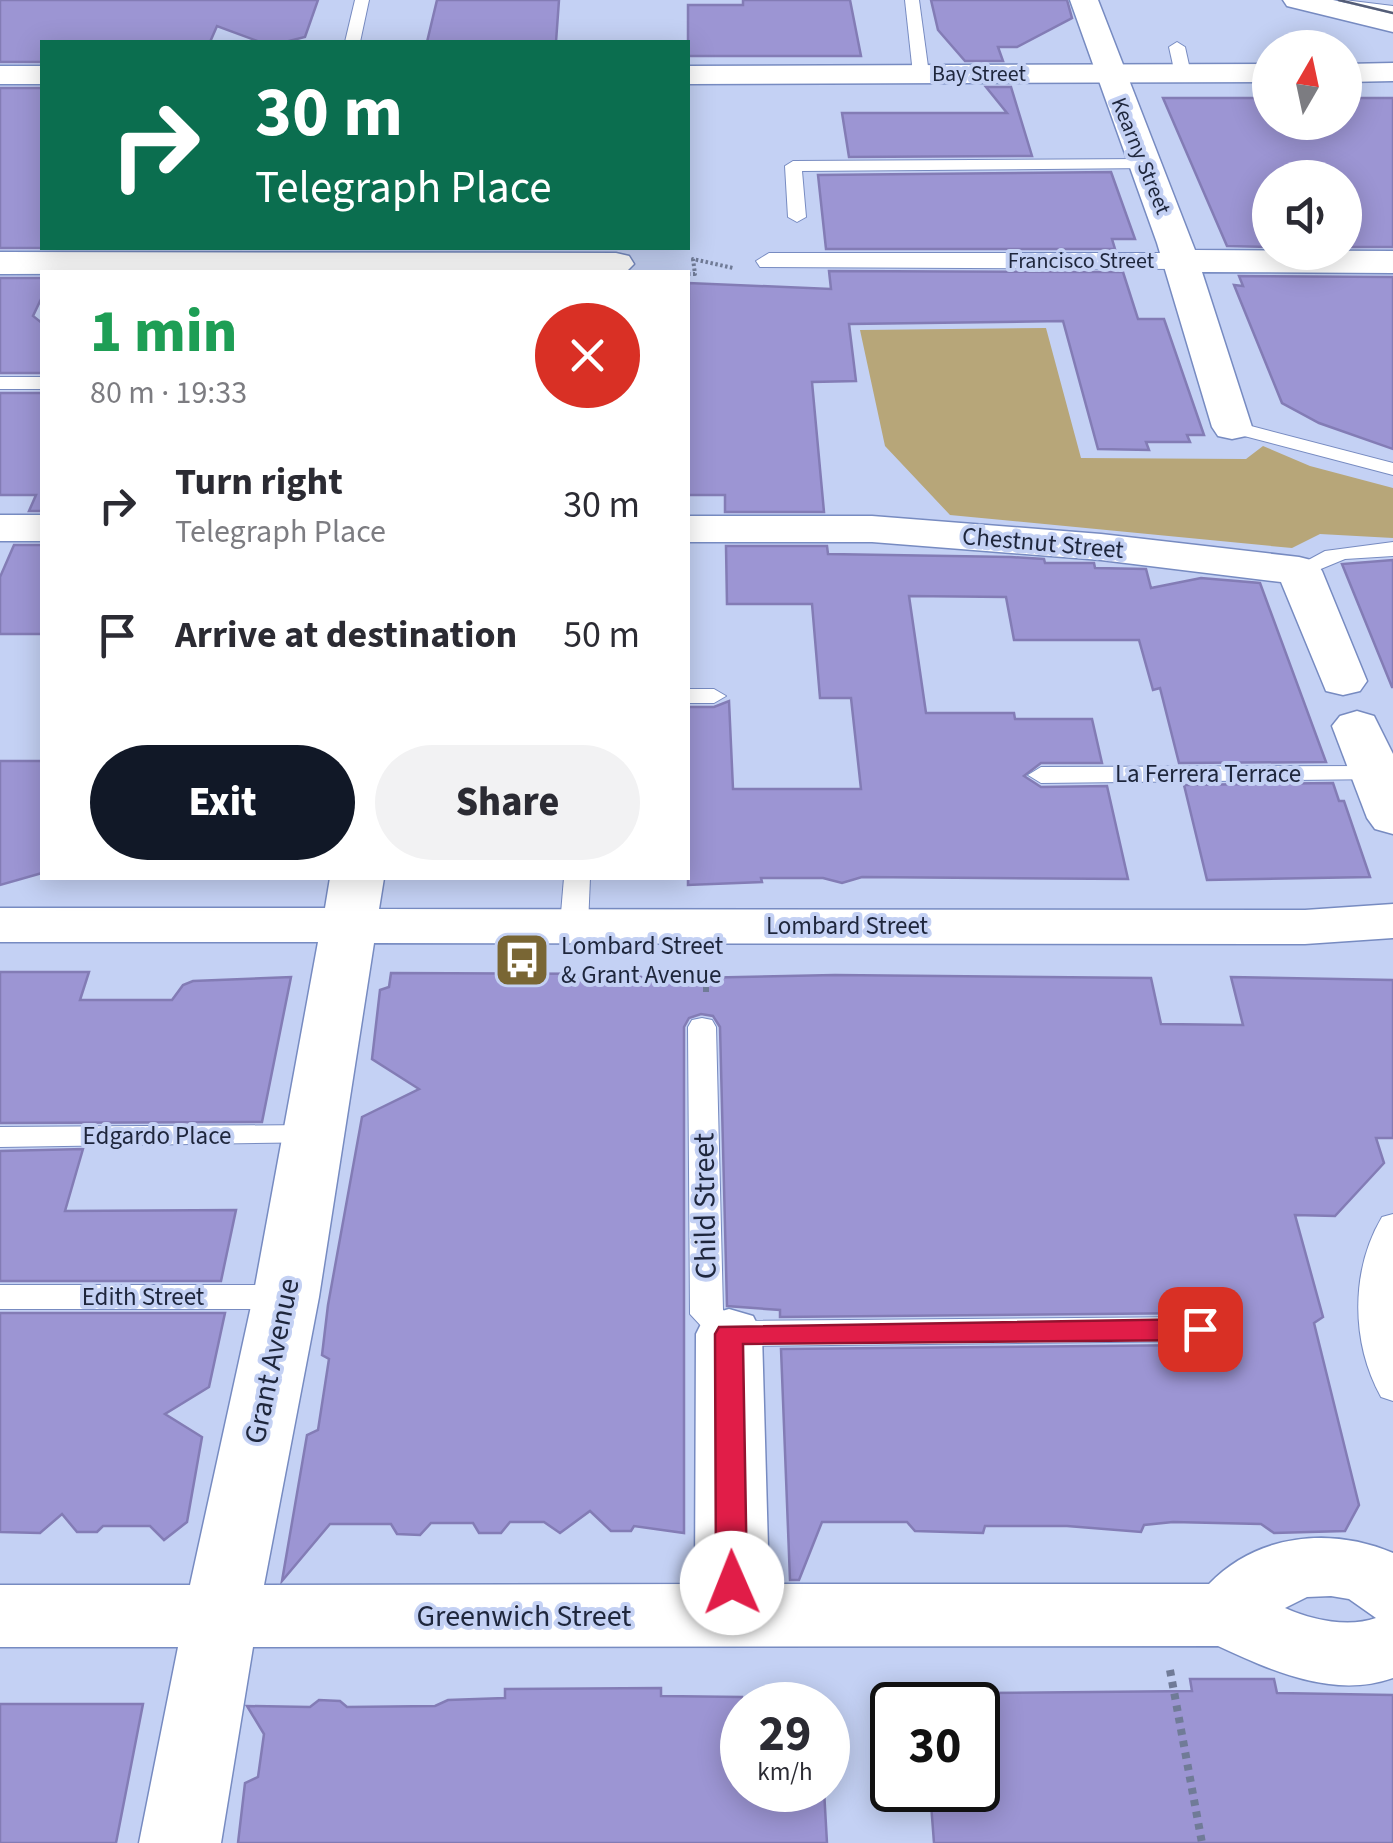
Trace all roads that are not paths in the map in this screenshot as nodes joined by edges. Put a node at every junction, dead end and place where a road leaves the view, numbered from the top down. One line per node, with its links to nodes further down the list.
1 (362, 0): 8 (lane)
2 (912, 0): 13 (lane)
3 (1084, 0): 14 (street, Kearny Street)
4 (1298, 0): 7 (street)
5 (1352, 0): 6 (lane)
6 (1393, 10)
7 (1393, 23)
8 (352, 40)
9 (1252, 70): 14 (street, Bay Street)
10 (1362, 72): 11 (street)
11 (1393, 72)
12 (690, 74): 13 (street, Bay Street)
13 (921, 74): 14 (street, Bay Street)
14 (1110, 74): 17 (street, Kearny Street)
15 (0, 75): 16 (street)
16 (40, 75)
17 (1145, 164): 18 (lane); 22 (street, Kearny Street)
18 (797, 217)
19 (111, 255): 20 (street); 25 (street)
20 (467, 261): 24 (street)
21 (769, 261): 22 (street, Francisco Street)
22 (1181, 261): 23 (street, Francisco Street); 28 (street, Kearny Street)
23 (1393, 262)
24 (616, 264)
25 (2, 266)
26 (0, 383): 27 (lane)
27 (40, 383)
28 (1232, 427): 29 (lane)
29 (1393, 469)
30 (0, 528): 31 (street)
31 (40, 528)
32 (690, 529): 34 (street, Chestnut Street)
33 (1393, 549): 34 (lane)
34 (1300, 571): 38 (street)
35 (690, 696): 36 (lane)
36 (714, 696)
37 (1041, 775): 38 (lane, La Ferrera Terrace)
38 (1384, 796)
39 (575, 901): 40 (street, Lombard Street); 41 (street, Lombard Street)
40 (353, 902): 42 (street, Lombard Street); 44 (street, Grant Avenue)
41 (1393, 921)
42 (0, 926)
43 (702, 1027): 50 (lane, Child Street)
44 (314, 1135): 45 (lane, Edgardo Place); 48 (street, Grant Avenue)
45 (0, 1137)
46 (1393, 1225): 51 (lane)
47 (0, 1297): 48 (lane, Edith Street)
48 (286, 1297): 56 (street, Grant Avenue)
49 (1200, 1329): 50 (lane)
50 (729, 1334): 53 (street, Child Street)
51 (1393, 1388)
52 (1393, 1593): 54 (street)
53 (732, 1615): 54 (street, Greenwich Street); 56 (street, Greenwich Street)
54 (1228, 1615): 57 (street, Greenwich Street)
55 (0, 1616): 56 (street, Greenwich Street)
56 (220, 1616): 58 (street, Grant Avenue)
57 (1393, 1644)
58 (180, 1843)

